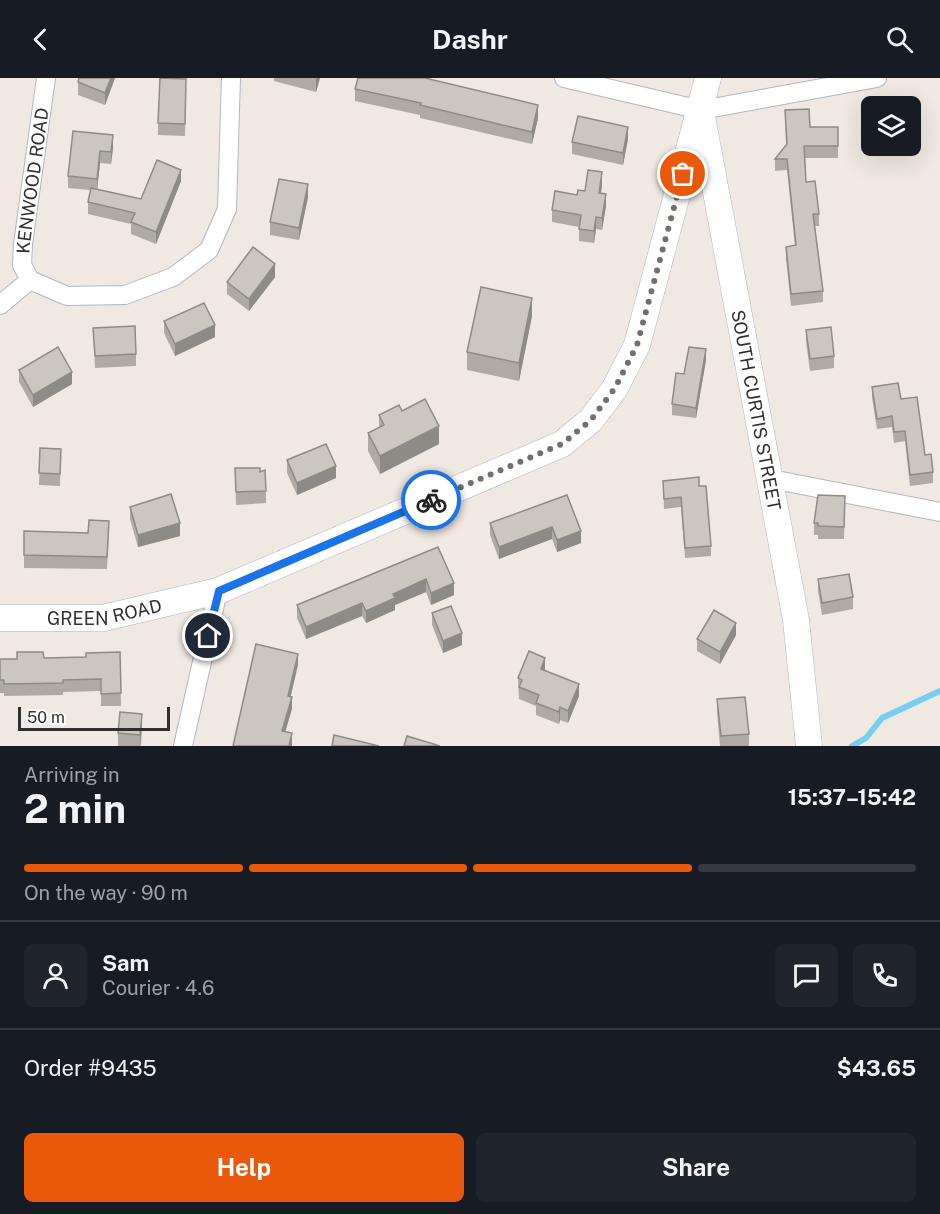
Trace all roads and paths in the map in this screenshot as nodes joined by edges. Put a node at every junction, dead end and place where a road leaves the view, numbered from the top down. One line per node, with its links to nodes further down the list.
1 (46, 78): 7 (street, KENWOOD ROAD)
2 (231, 78): 7 (street)
3 (564, 78): 6 (street)
4 (708, 78): 6 (street, SOUTH CURTIS STREET)
5 (877, 78): 6 (street)
6 (701, 110): 9 (street, SOUTH CURTIS STREET); 11 (street, GREEN ROAD)
7 (30, 280): 8 (street)
8 (0, 305)
9 (771, 479): 10 (street); 14 (street, SOUTH CURTIS STREET)
10 (940, 512)
11 (219, 591): 12 (street, GREEN ROAD); 13 (street)
12 (0, 618)
13 (183, 746)
14 (809, 746)

